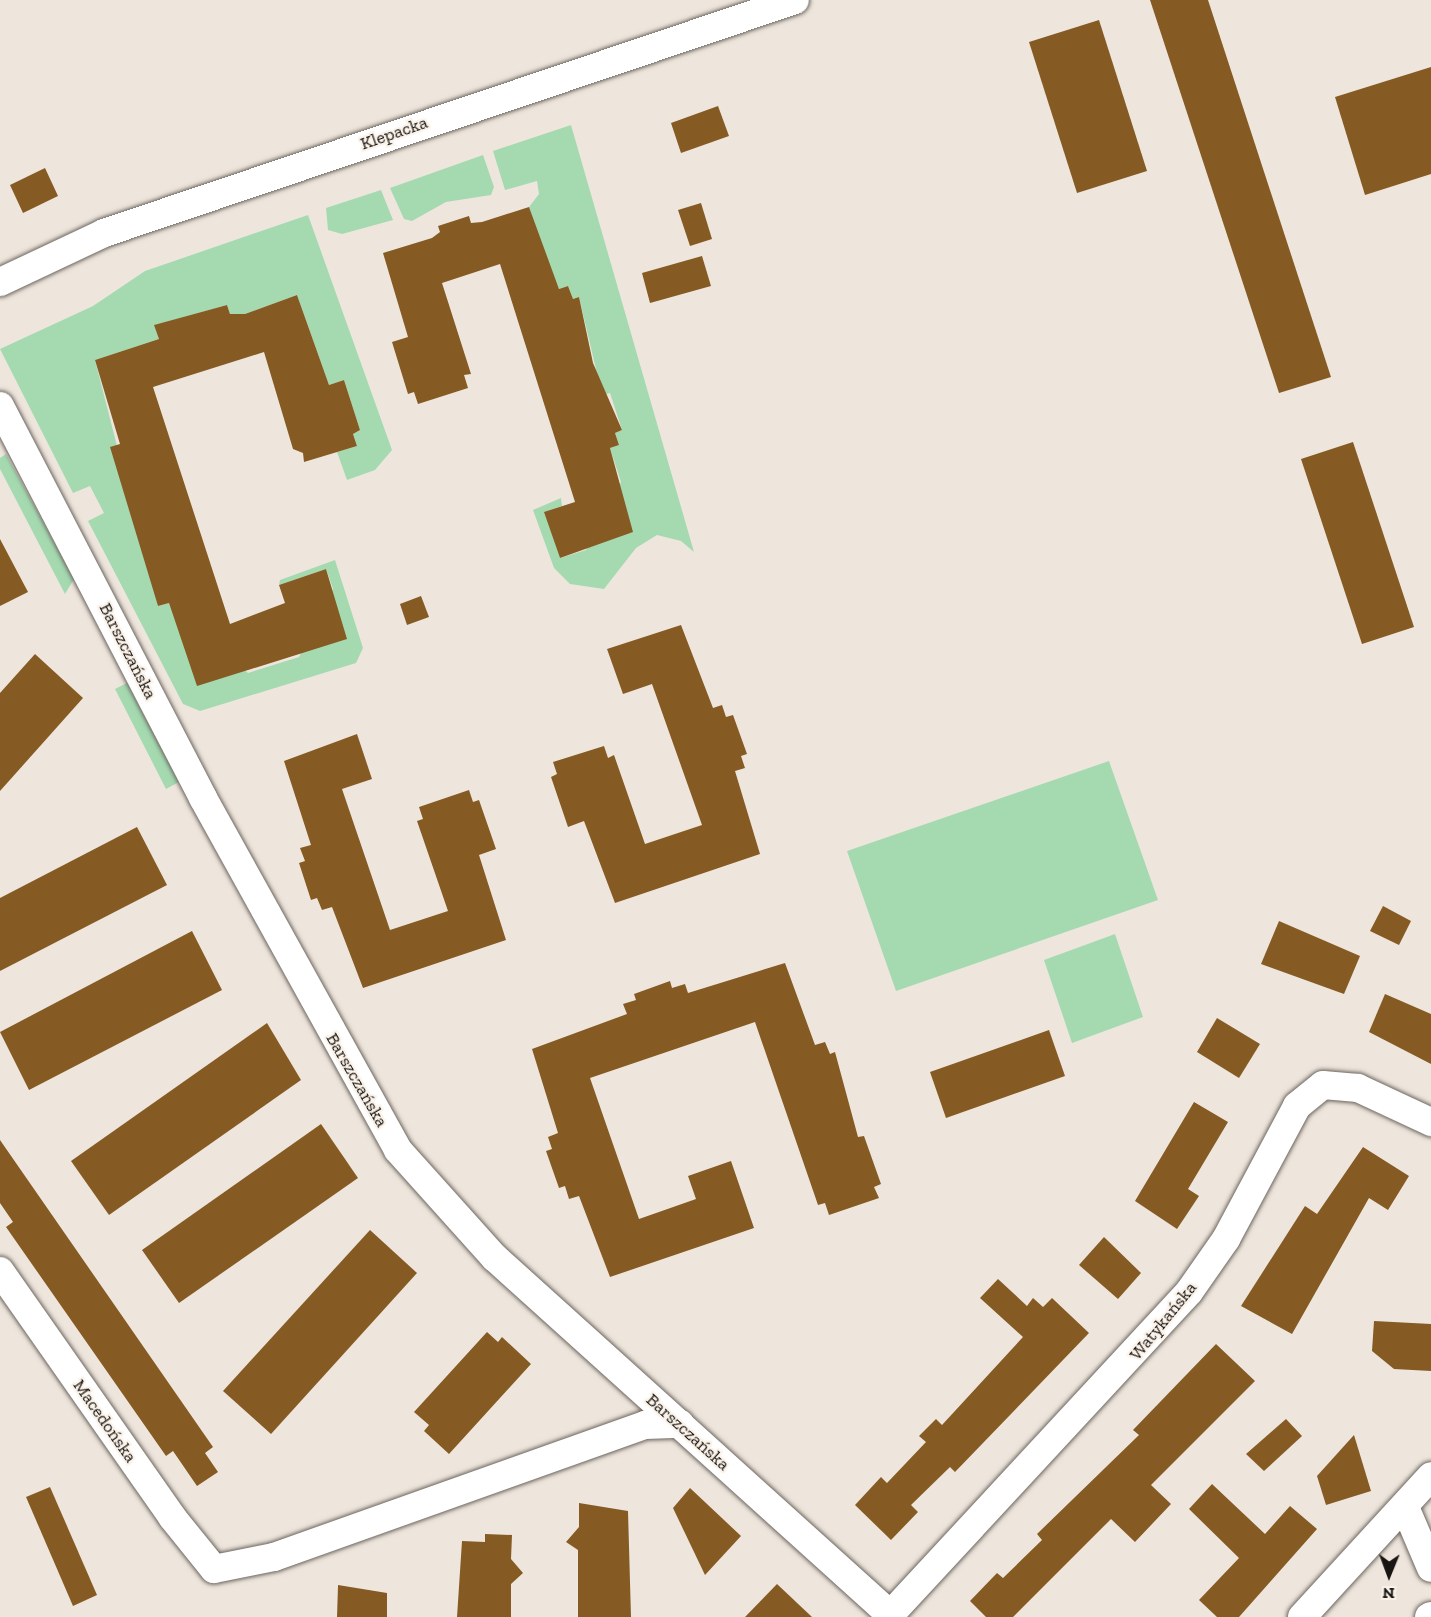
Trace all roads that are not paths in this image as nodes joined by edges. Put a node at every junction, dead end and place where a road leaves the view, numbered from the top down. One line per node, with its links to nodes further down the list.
1 (795, 0): 2 (street, Klepacka)
2 (0, 282)
3 (0, 406): 6 (street, Barszczańska)
4 (1431, 1122): 10 (street, Watykańska)
5 (0, 1271): 6 (street, Macedońska)
6 (680, 1424): 10 (street, Barszczańska)
7 (1431, 1476): 8 (street)
8 (1405, 1507): 9 (street); 11 (street)
9 (1431, 1568)
10 (891, 1616)
11 (1302, 1617)

